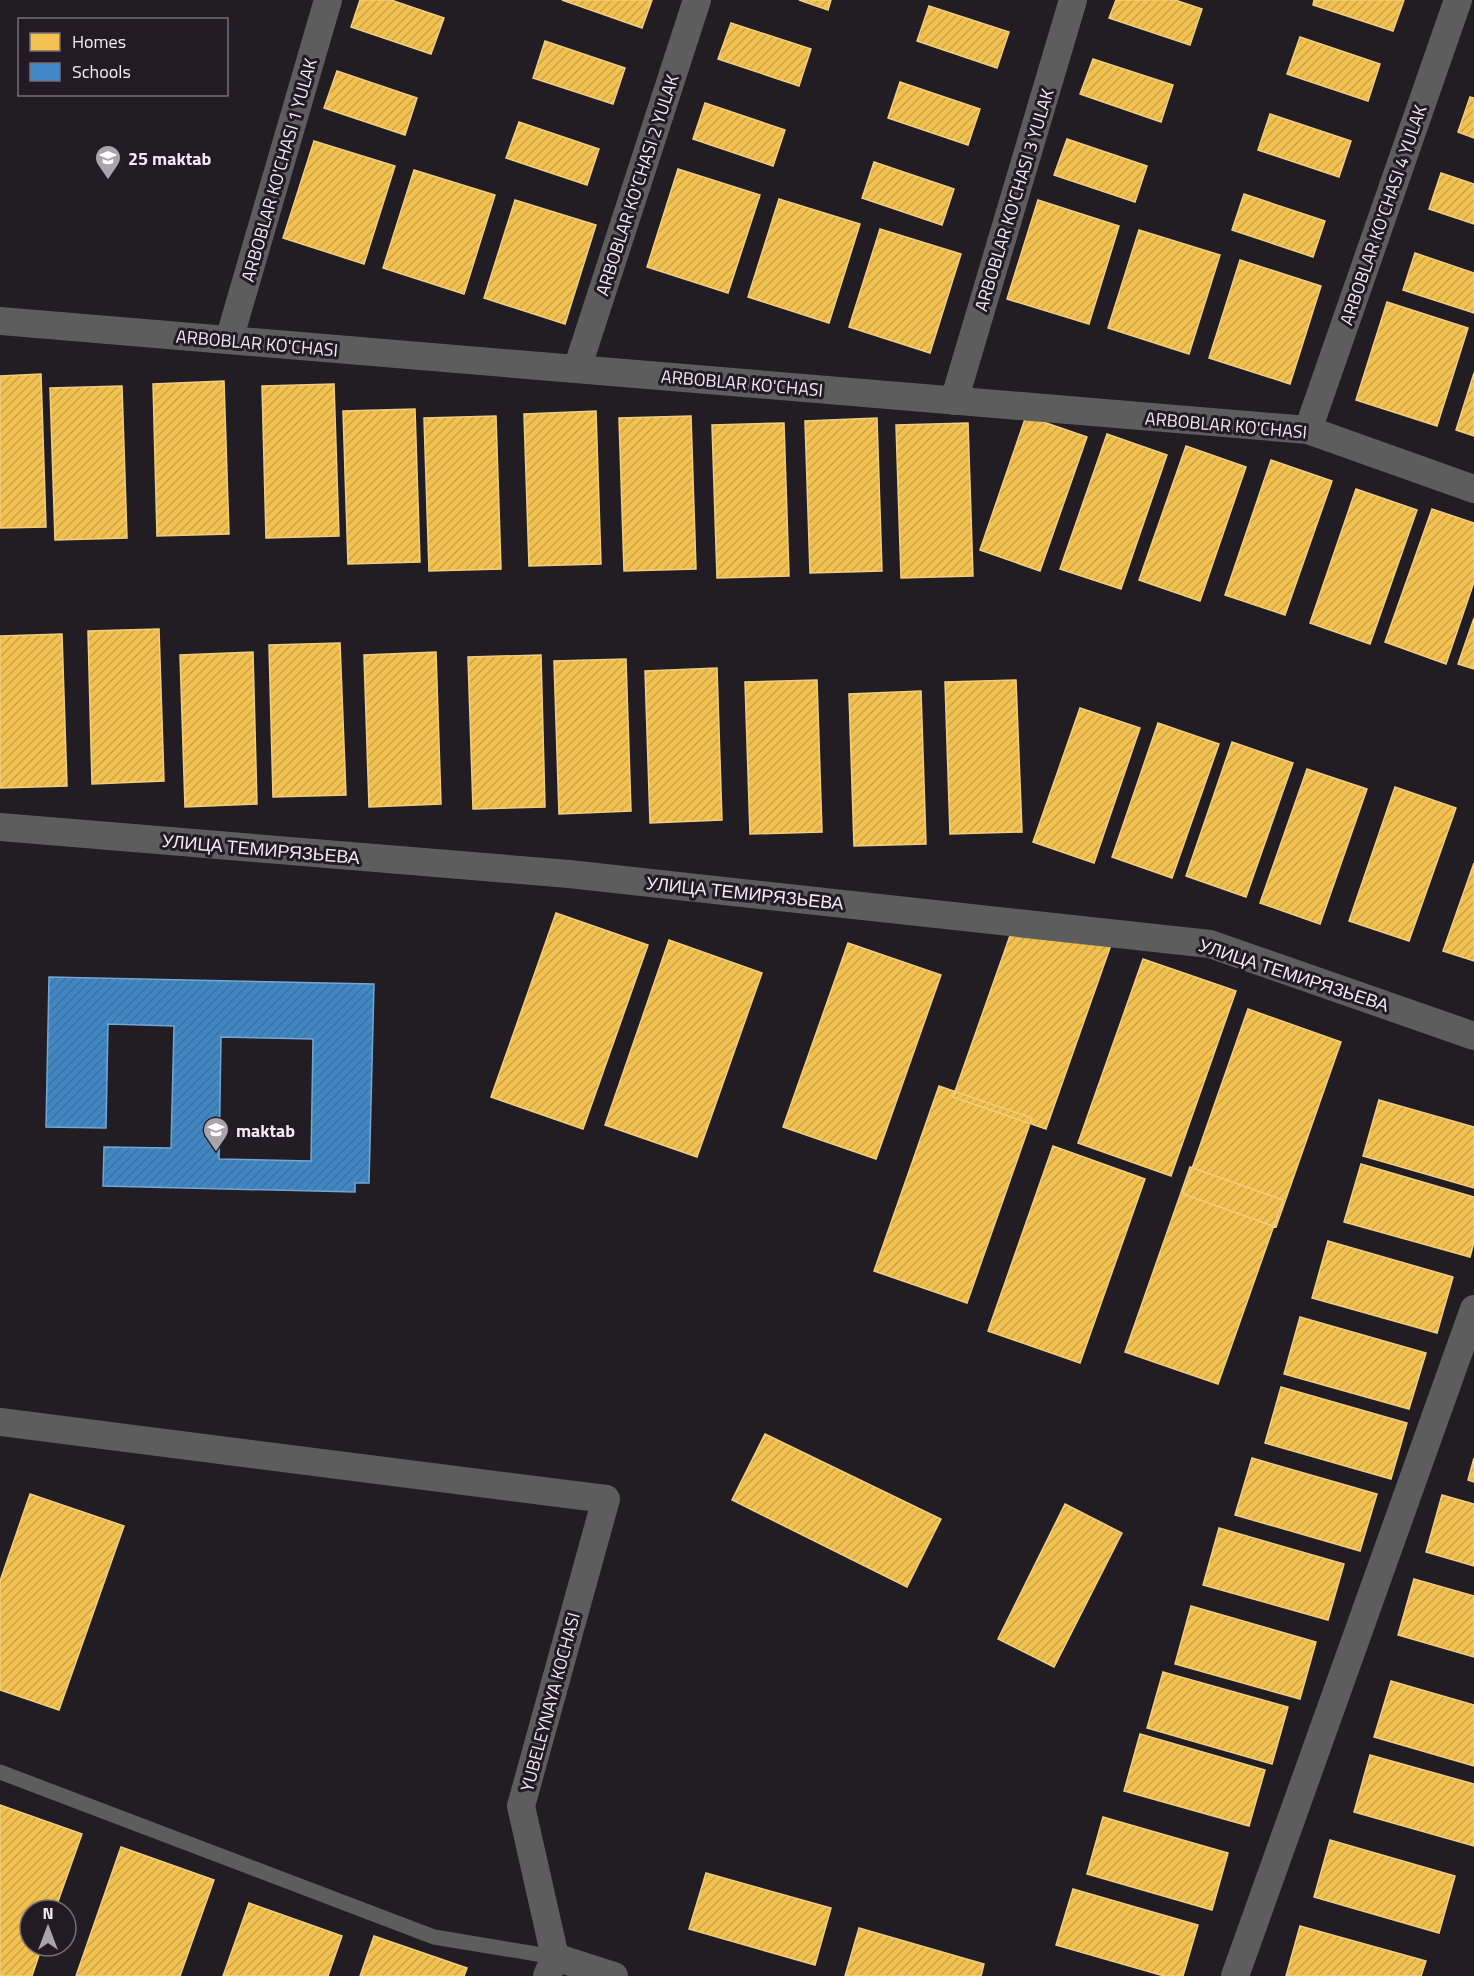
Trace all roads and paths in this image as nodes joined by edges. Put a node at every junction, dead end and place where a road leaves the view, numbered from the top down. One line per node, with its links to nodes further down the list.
1 (328, 0): 6 (street, ARBOBLAR KO'CHASI 1 YULAK)
2 (697, 0): 7 (street, ARBOBLAR KO'CHASI 2 YULAK)
3 (1073, 0): 8 (street, ARBOBLAR KO'CHASI 3 YULAK)
4 (1458, 0): 9 (street, ARBOBLAR KO'CHASI 4 YULAK)
5 (0, 321): 6 (street, ARBOBLAR KO'CHASI)
6 (229, 340): 7 (street, ARBOBLAR KO'CHASI)
7 (577, 369): 8 (street, ARBOBLAR KO'CHASI)
8 (954, 401): 9 (street, ARBOBLAR KO'CHASI)
9 (1308, 430): 10 (street, ARBOBLAR KO'CHASI)
10 (1474, 489)
11 (0, 827): 12 (street, УЛИЦА ТЕМИРЯЗЬЕВА)
12 (1474, 1036)
13 (1474, 1309): 18 (street)
14 (0, 1422): 16 (street, YUBELEYNAYA KOCHASI)
15 (0, 1772): 16 (lane)
16 (551, 1967): 17 (street)
17 (614, 1976)
18 (1235, 1976)

